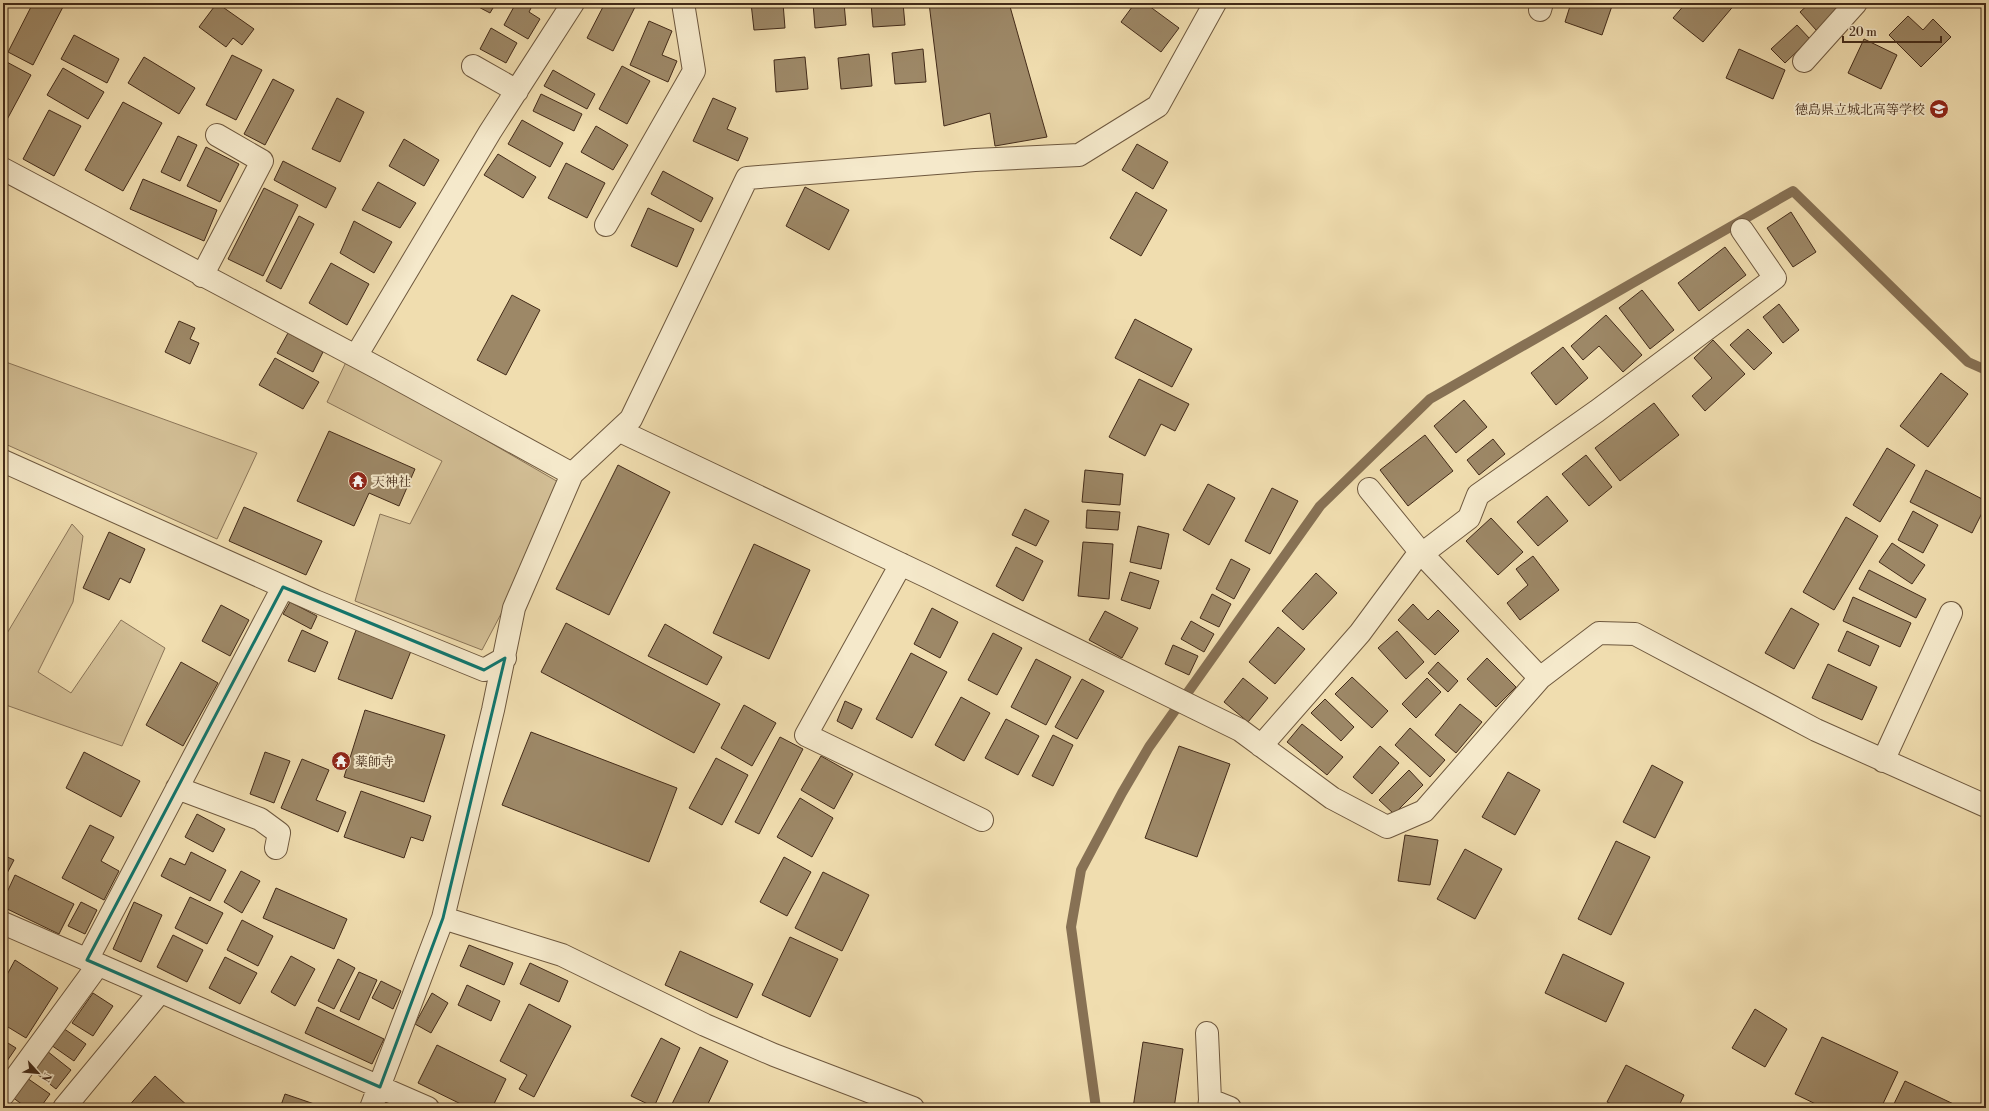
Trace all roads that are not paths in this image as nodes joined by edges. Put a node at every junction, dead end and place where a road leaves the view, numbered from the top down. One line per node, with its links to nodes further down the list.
1 (573, 3): 7 (street)
2 (683, 3): 10 (street)
3 (1215, 3): 14 (street)
4 (1856, 3): 5 (street)
5 (1804, 61)
6 (473, 66): 7 (street)
7 (517, 91): 13 (street)
8 (217, 135): 12 (street)
9 (3, 169): 12 (street)
10 (606, 225)
11 (1742, 230): 18 (street)
12 (202, 276): 13 (street)
13 (356, 356): 16 (street)
14 (620, 431): 16 (street); 19 (street)
15 (3, 462): 20 (street)
16 (572, 474): 22 (street)
17 (1369, 489): 18 (street)
18 (1422, 554): 23 (street); 24 (street)
19 (901, 564): 24 (street); 28 (street)
20 (283, 587): 22 (street); 26 (street)
21 (1951, 613): 25 (street)
22 (505, 658): 30 (street)
23 (1540, 678): 24 (street); 25 (street)
24 (1261, 746)
25 (1883, 761): 27 (street)
26 (177, 788): 29 (street); 32 (street)
27 (1986, 806)
28 (982, 820)
29 (276, 848)
30 (443, 918): 35 (street); 41 (street)
31 (3, 923): 32 (street)
32 (92, 962): 33 (street); 36 (street)
33 (160, 992): 35 (street); 38 (street)
34 (1207, 1033): 37 (street)
35 (380, 1087): 39 (street); 40 (street)
36 (3, 1095)
37 (1209, 1104): 42 (street)
38 (64, 1108)
39 (371, 1108)
40 (428, 1108)
41 (913, 1108)
42 (1230, 1108)

